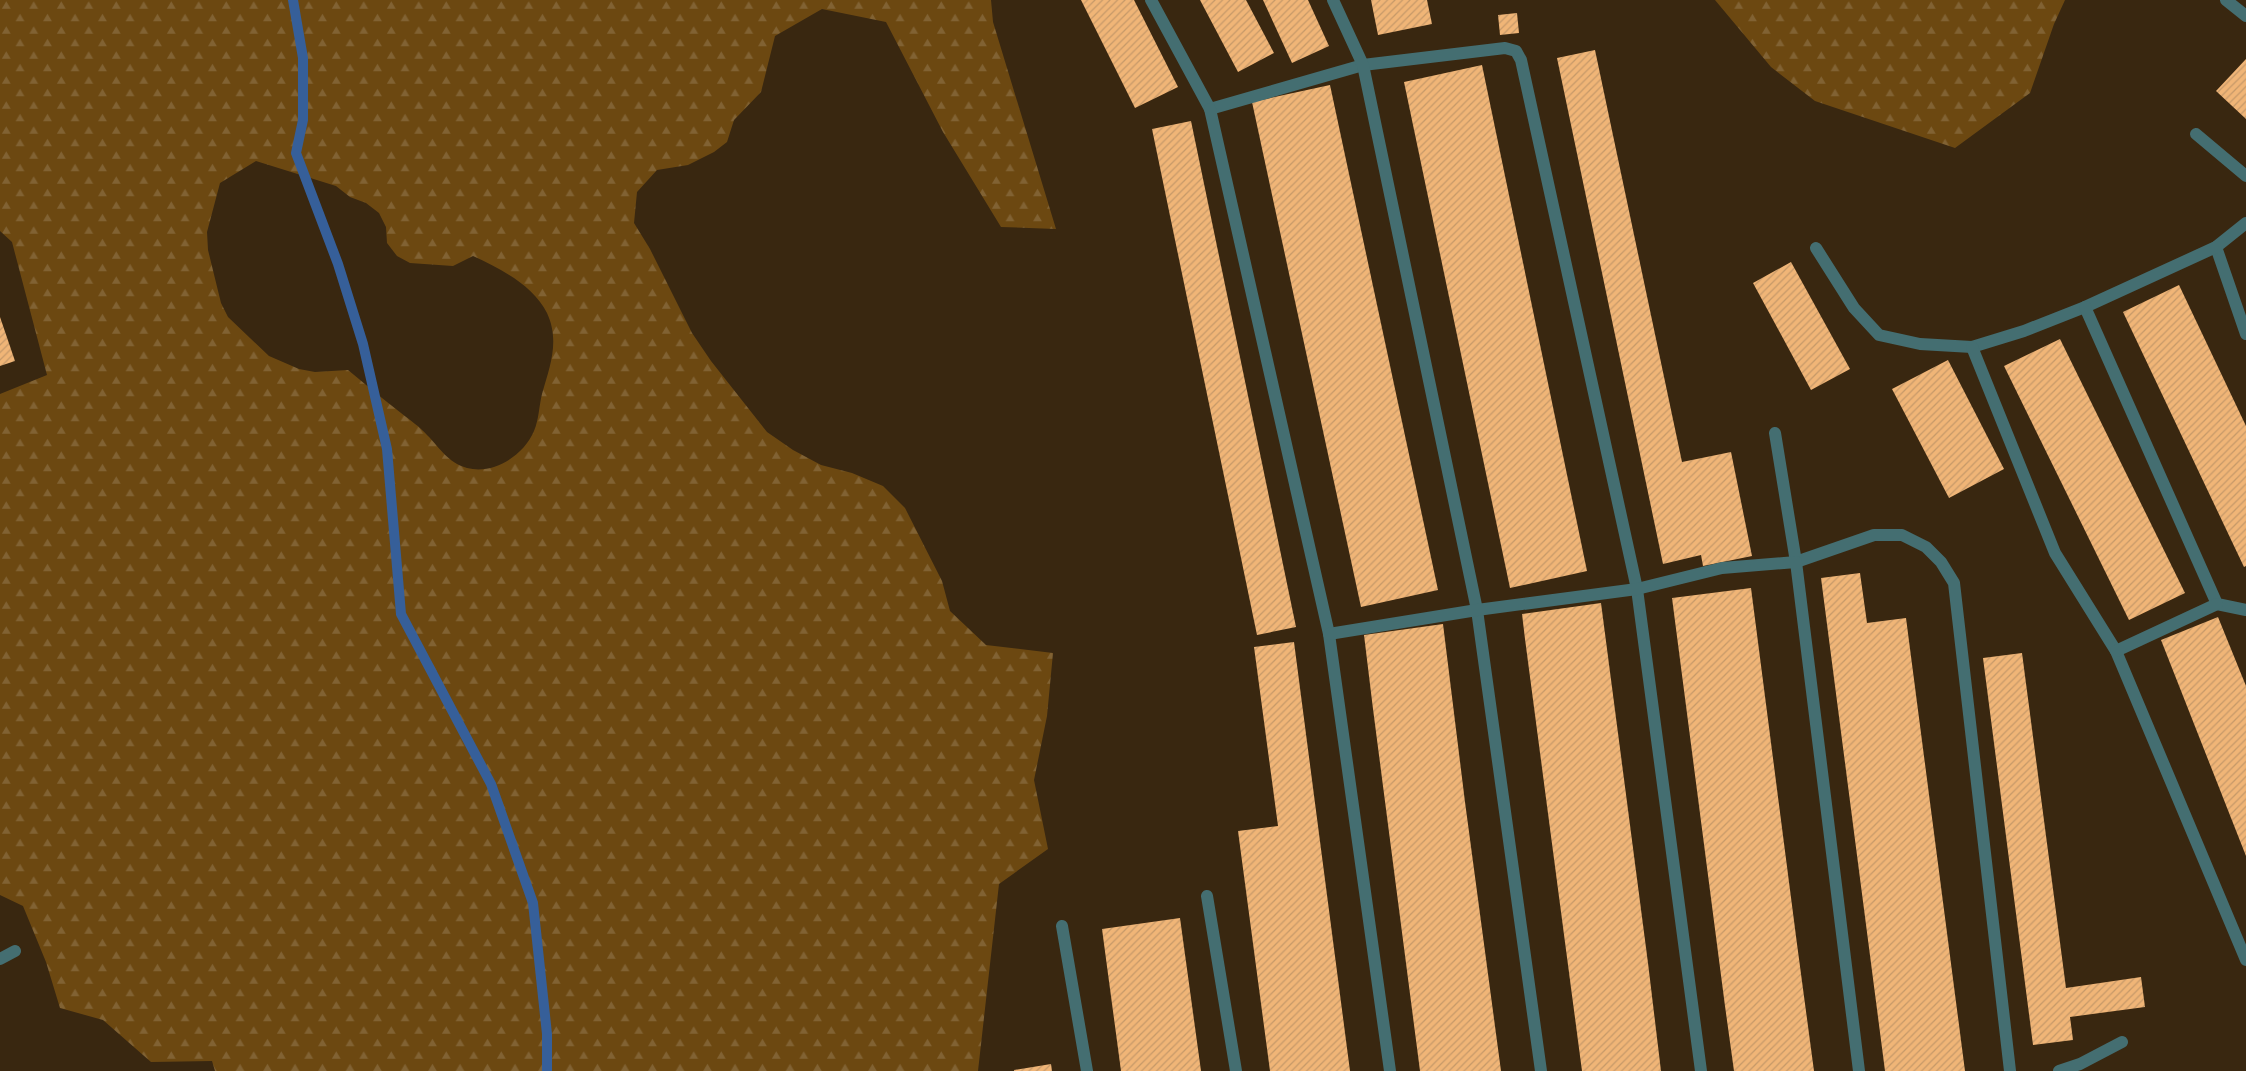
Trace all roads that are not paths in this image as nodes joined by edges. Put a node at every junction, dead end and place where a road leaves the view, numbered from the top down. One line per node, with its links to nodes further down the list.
1 (1152, 0): 6 (street)
2 (1333, 0): 5 (street)
3 (2226, 0): 4 (street)
4 (2246, 16)
5 (1362, 65): 6 (street); 17 (street); 19 (street)
6 (1210, 109): 21 (street)
7 (2196, 134): 8 (street)
8 (2246, 176)
9 (2246, 223): 10 (street)
10 (2216, 247): 12 (street); 13 (street)
11 (1816, 248): 14 (street)
12 (2084, 307): 14 (street); 18 (street)
13 (2246, 334)
14 (1972, 347): 22 (street)
15 (1775, 433): 16 (street)
16 (1796, 562): 17 (street); 34 (street); 35 (street)
17 (1636, 589): 19 (street); 33 (street)
18 (2217, 604): 20 (street); 22 (street)
19 (1477, 610): 21 (street); 32 (street)
20 (2246, 610)
21 (1329, 634): 31 (street)
22 (2116, 651): 27 (street)
23 (1207, 896): 30 (street)
24 (1062, 926): 29 (street)
25 (15, 952): 26 (street)
26 (0, 959)
27 (2246, 960)
28 (2122, 1042): 36 (street)
29 (1087, 1071)
30 (1236, 1071)
31 (1390, 1071)
32 (1541, 1071)
33 (1701, 1071)
34 (1860, 1071)
35 (2010, 1071)
36 (2059, 1071)

